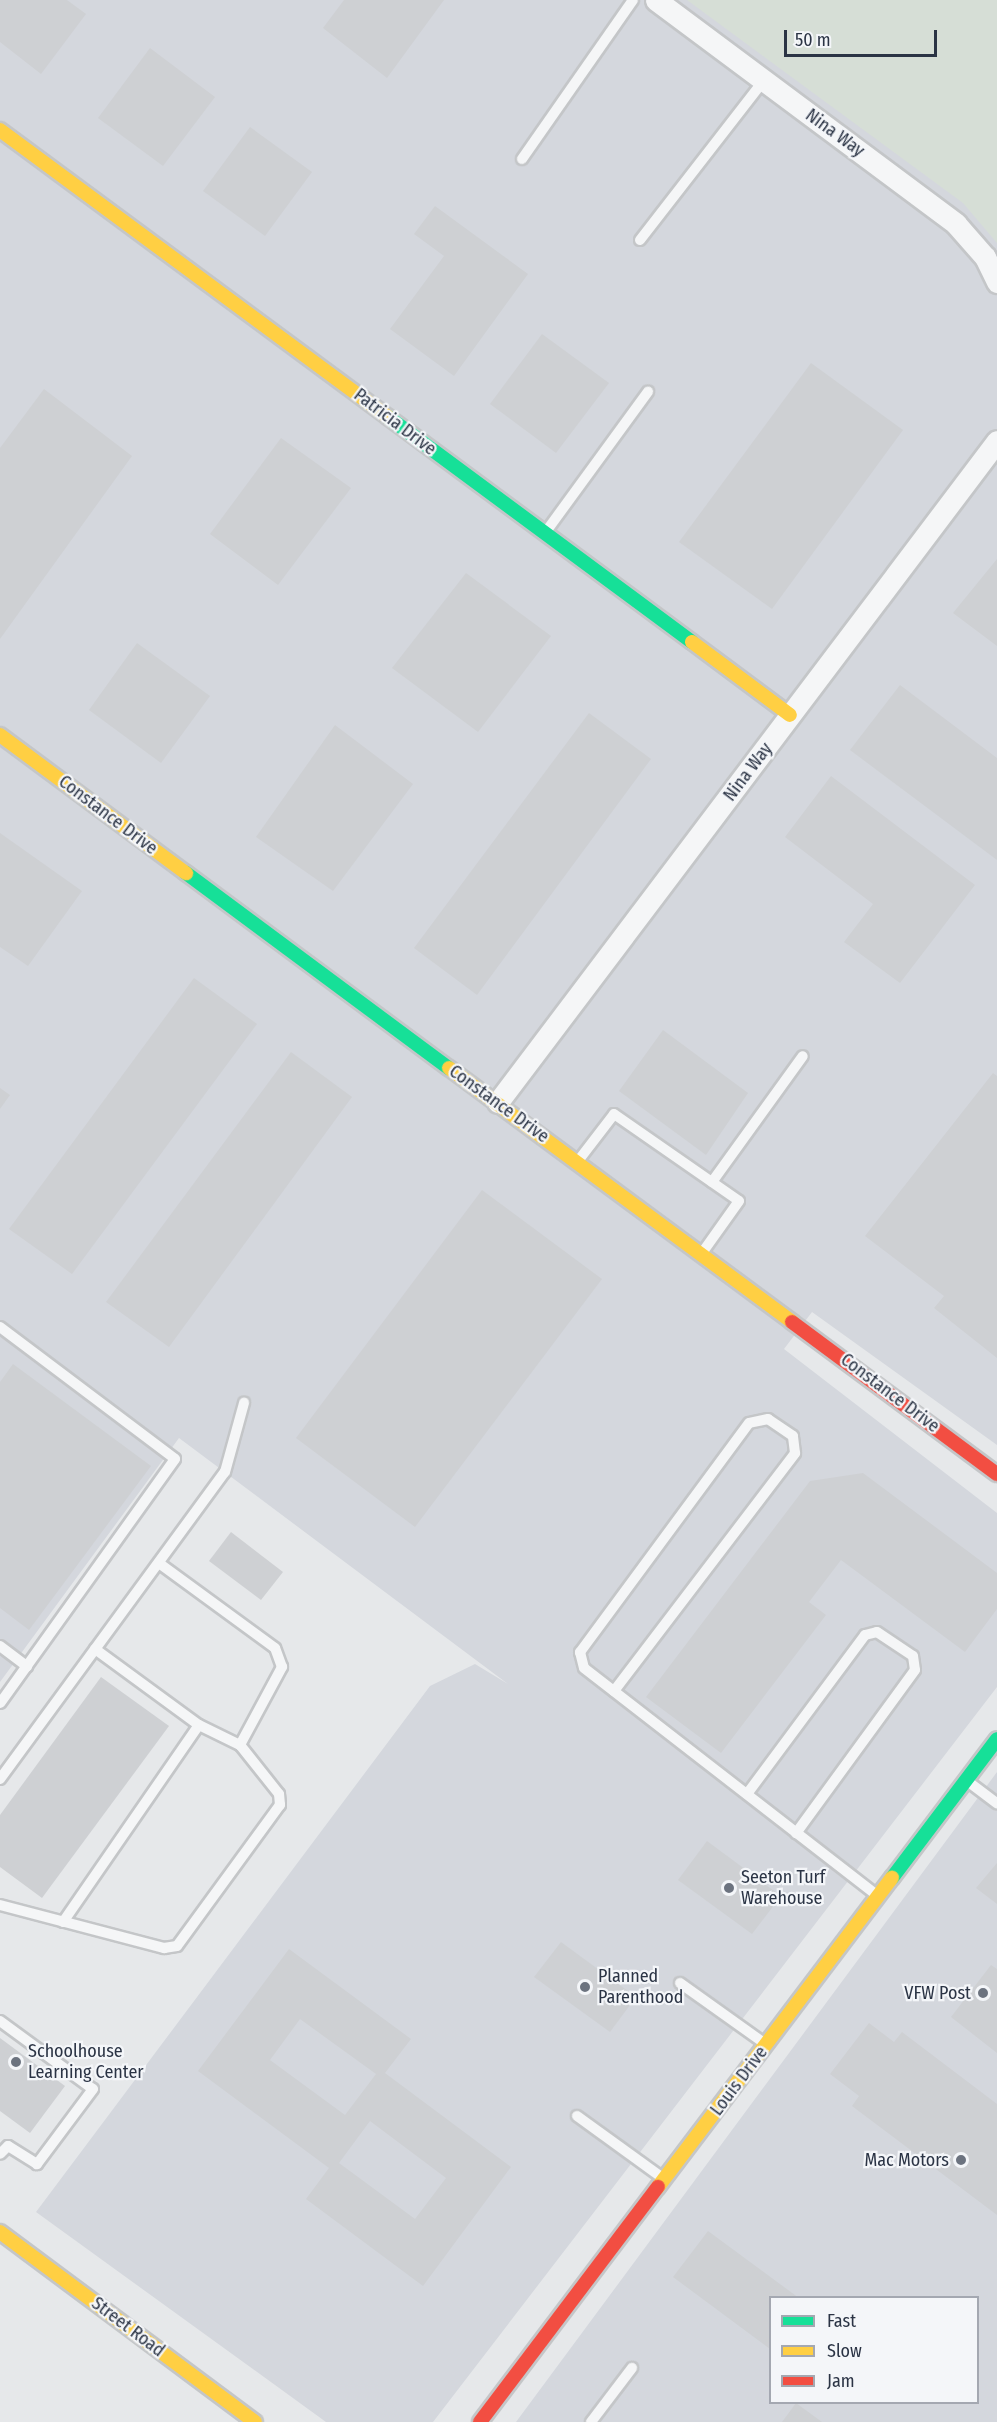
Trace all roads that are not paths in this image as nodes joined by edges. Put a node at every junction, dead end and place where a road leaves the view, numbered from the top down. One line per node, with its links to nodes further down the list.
1 (633, 0): 5 (lane)
2 (656, 0): 3 (street, Nina Way)
3 (764, 80): 6 (lane); 7 (street, Nina Way)
4 (0, 130): 10 (street, Patricia Drive)
5 (522, 159)
6 (640, 240)
7 (997, 282)
8 (648, 392): 10 (lane)
9 (997, 441): 11 (street, Nina Way)
10 (545, 533): 11 (street, Patricia Drive)
11 (790, 715): 14 (street, Nina Way)
12 (0, 735): 14 (street, Constance Drive)
13 (803, 1056): 16 (lane)
14 (498, 1102): 15 (street, Constance Drive)
15 (578, 1161): 16 (lane); 17 (street, Constance Drive)
16 (711, 1182): 17 (lane)
17 (702, 1253): 20 (street, Constance Drive)
18 (0, 1327): 24 (lane)
19 (244, 1403): 21 (lane)
20 (997, 1474)
21 (159, 1563): 23 (lane); 29 (lane)
22 (0, 1646): 24 (lane)
23 (95, 1649): 27 (lane); 30 (lane)
24 (27, 1666): 26 (lane)
25 (614, 1691): 25 (lane); 32 (lane)
26 (0, 1703)
27 (199, 1725): 29 (lane); 37 (lane)
28 (997, 1739): 31 (street, Louis Drive)
29 (240, 1745): 37 (lane)
30 (0, 1779)
31 (966, 1779): 33 (lane); 35 (street, Louis Drive)
32 (747, 1794): 34 (lane); 34 (lane)
33 (997, 1803)
34 (796, 1833): 35 (lane)
35 (878, 1896): 40 (street, Louis Drive)
36 (0, 1905): 37 (lane)
37 (63, 1922)
38 (680, 1983): 40 (lane)
39 (0, 2021): 42 (lane)
40 (767, 2045): 43 (street, Louis Drive)
41 (577, 2116): 43 (lane)
42 (3, 2146)
43 (664, 2180): 47 (street, Louis Drive)
44 (0, 2232): 46 (street, Street Road)
45 (632, 2368): 48 (lane)
46 (255, 2422)
47 (480, 2422)
48 (591, 2422)

